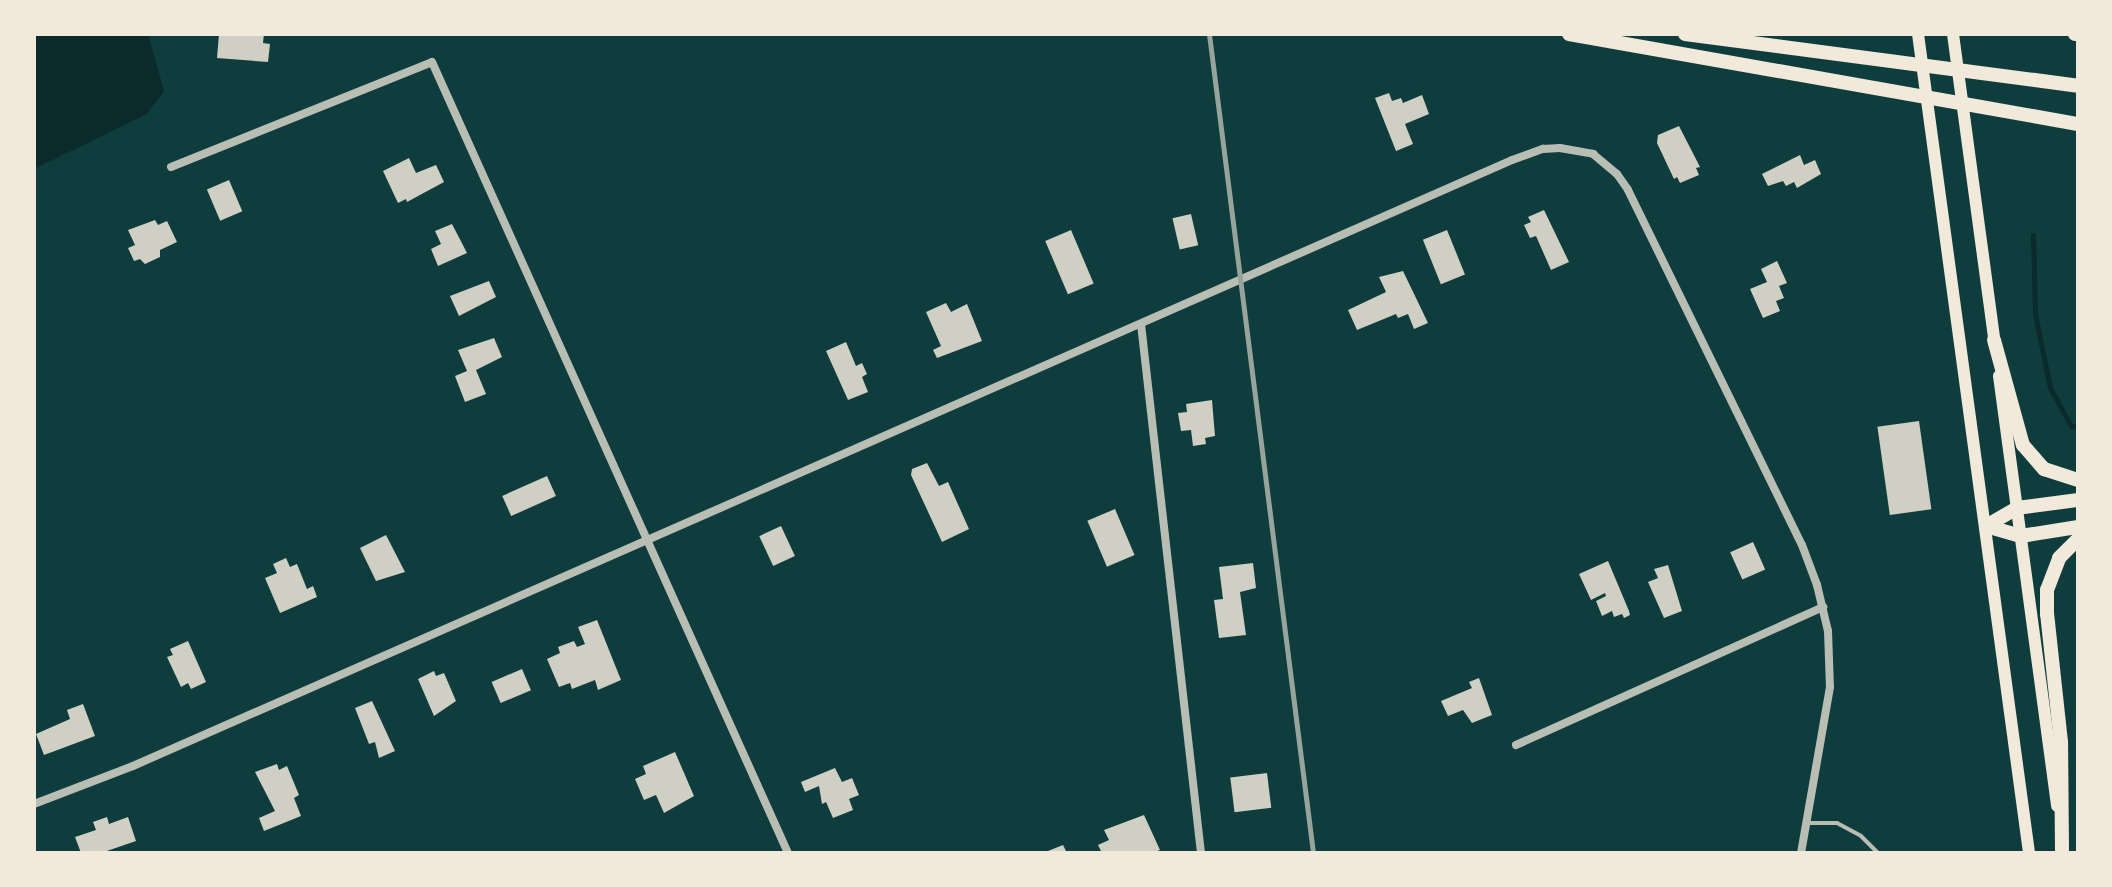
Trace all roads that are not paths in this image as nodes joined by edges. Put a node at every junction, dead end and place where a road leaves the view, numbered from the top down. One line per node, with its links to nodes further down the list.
1 (1569, 34): 6 (highway)
2 (1685, 34): 5 (highway)
3 (1918, 34): 13 (main road)
4 (1953, 34): 9 (main road)
5 (2078, 86)
6 (2078, 124)
7 (171, 167): 16 (street)
8 (1141, 324): 16 (street); 18 (street); 24 (street)
9 (1994, 340): 10 (highway); 12 (main road)
10 (2078, 480)
11 (2078, 500): 12 (highway)
12 (2017, 508): 13 (highway); 15 (main road)
13 (1986, 526): 15 (highway); 27 (main road)
14 (2078, 527): 15 (highway)
15 (2021, 536): 22 (main road)
16 (648, 539): 20 (street); 23 (street)
17 (2078, 539): 22 (highway)
18 (1823, 607): 19 (street); 21 (street)
19 (1516, 745)
20 (34, 804)
21 (1807, 823): 25 (street); 26 (lane)
22 (2063, 852)
23 (788, 853)
24 (1201, 853)
25 (1801, 853)
26 (1878, 853)
27 (2029, 853)

